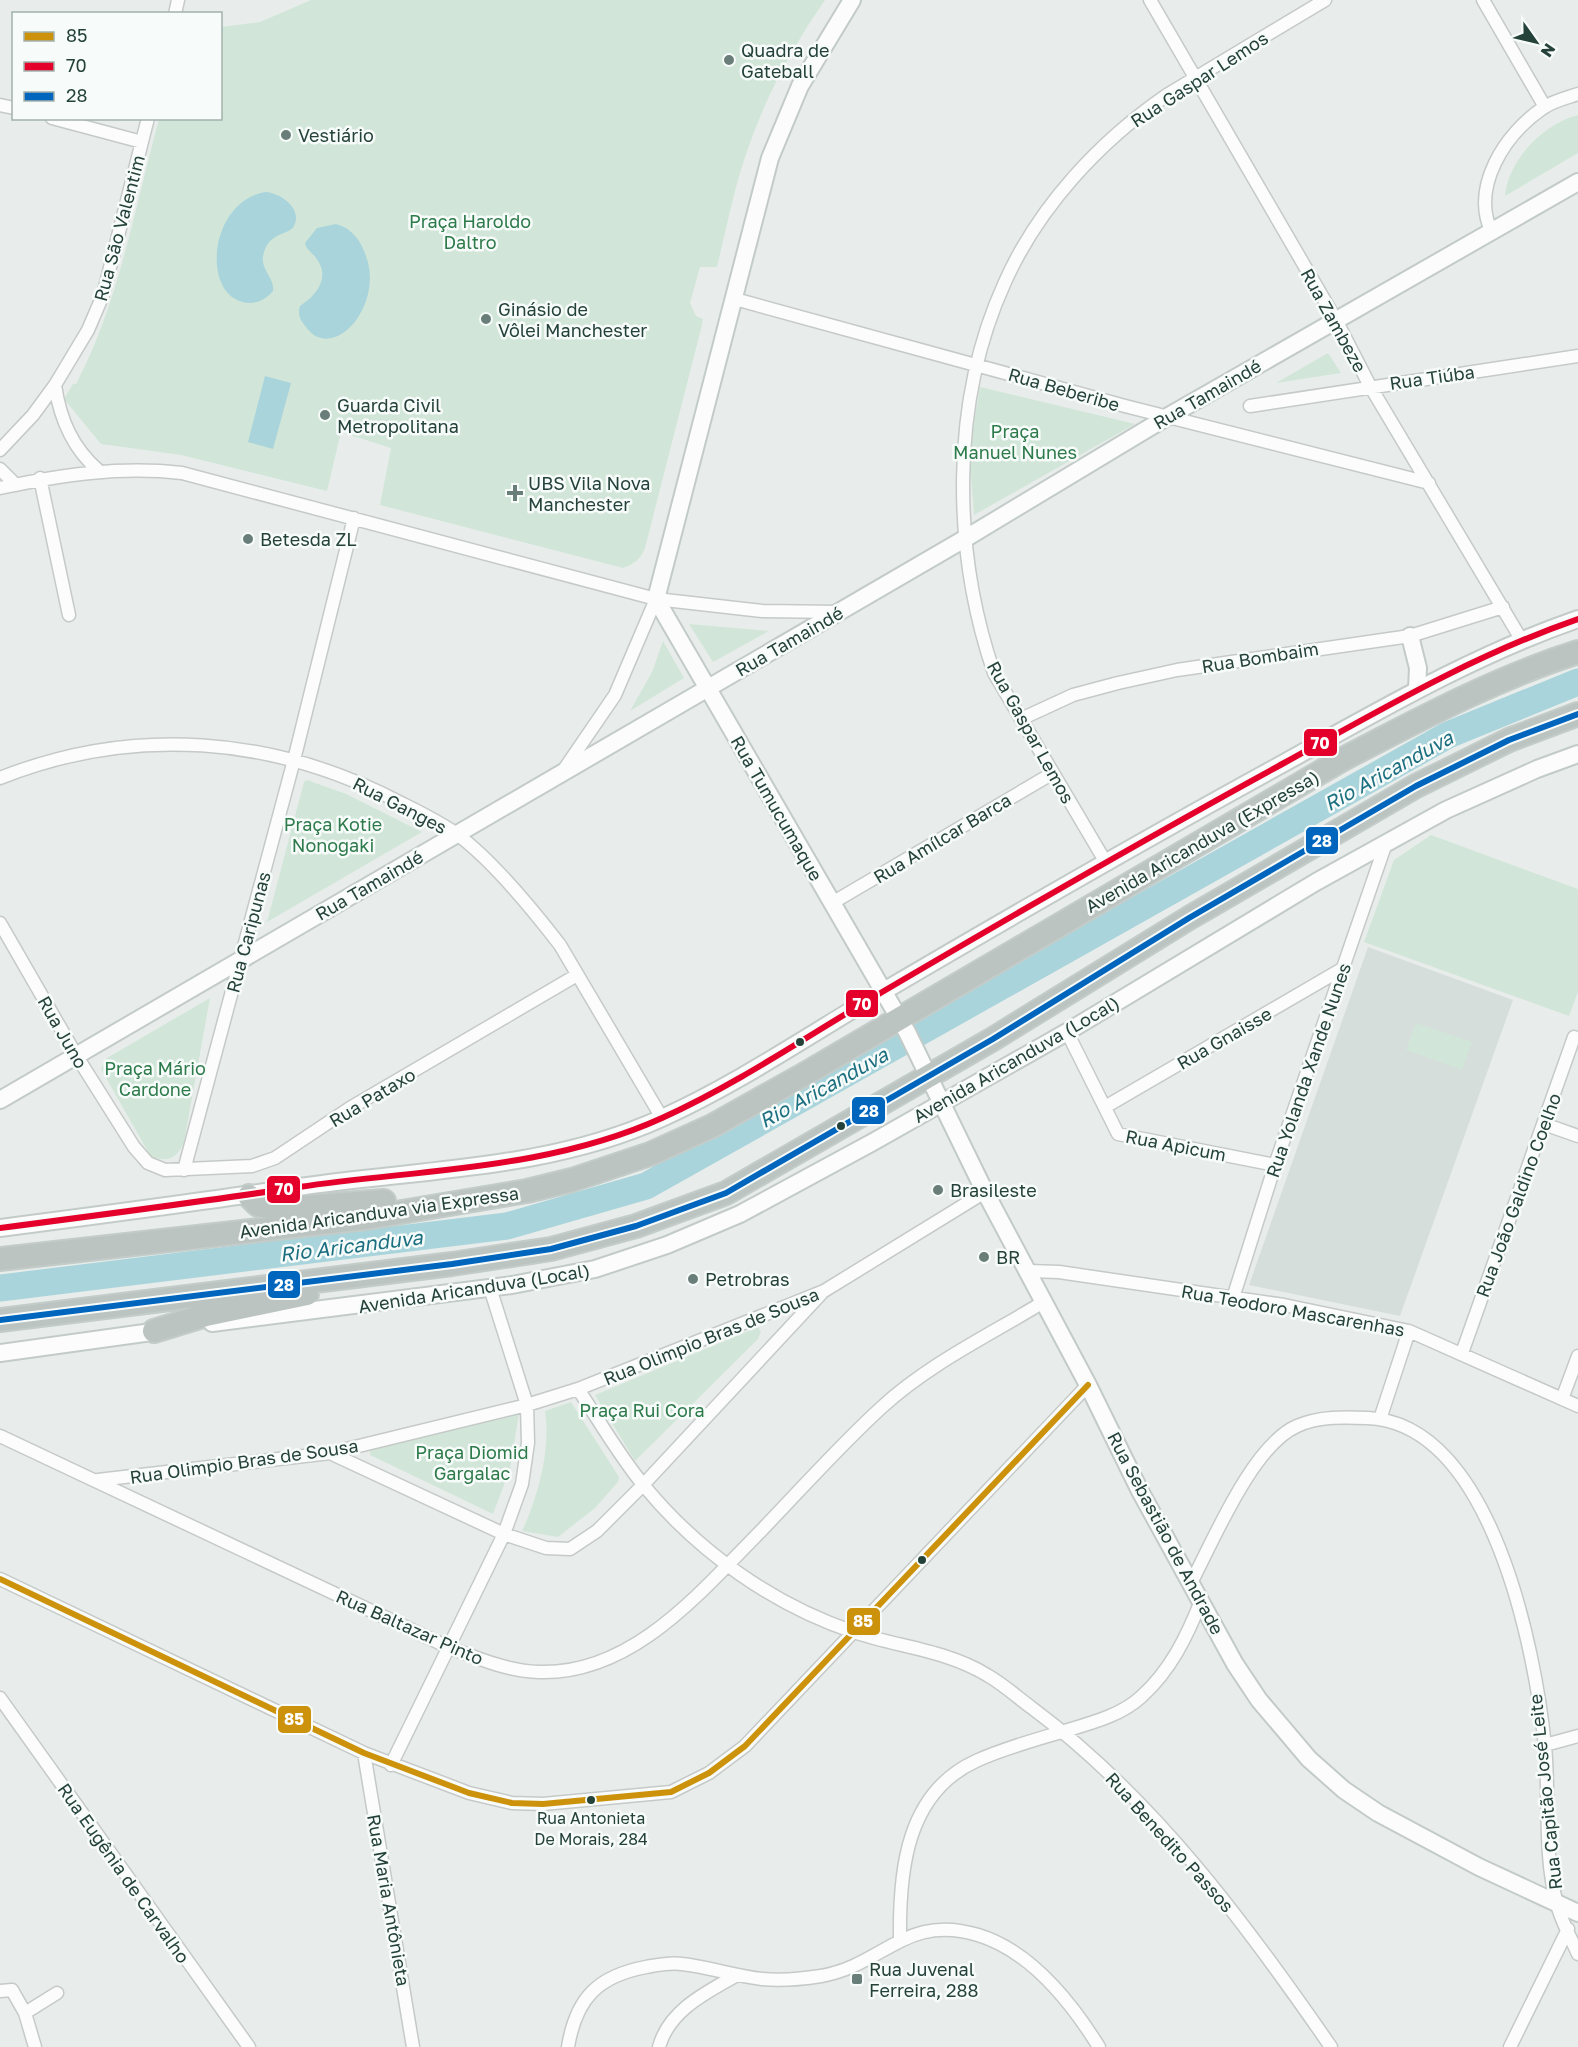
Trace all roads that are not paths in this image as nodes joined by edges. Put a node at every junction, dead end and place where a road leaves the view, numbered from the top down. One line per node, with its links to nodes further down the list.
1 (852, 0): 13 (street)
2 (1150, 0): 5 (street, Rua Zambeze)
3 (1325, 0): 5 (street, Rua Gaspar Lemos)
4 (1483, 0): 7 (street)
5 (1196, 78): 14 (street, Rua Zambeze); 16 (street, Rua Gaspar Lemos)
6 (1578, 94): 7 (street)
7 (1545, 107): 12 (street)
8 (60, 120): 10 (street)
9 (148, 120): 10 (street, Rua São Valentim)
10 (142, 142): 17 (street, Rua São Valentim)
11 (1578, 182): 12 (street, Rua Tamaindé)
12 (1492, 232): 14 (street, Rua Tamaindé)
13 (735, 299): 16 (street, Rua Beberibe); 30 (street)
14 (1336, 320): 18 (street, Rua Zambeze); 20 (street, Rua Tamaindé)
15 (1578, 356): 18 (street, Rua Tiúba)
16 (977, 364): 20 (street, Rua Beberibe); 29 (street, Rua Gaspar Lemos)
17 (55, 385): 21 (street, Rua São Valentim); 23 (street)
18 (1370, 386): 19 (street, Rua Tiúba); 25 (street, Rua Zambeze)
19 (1250, 406)
20 (1167, 417): 25 (street, Rua Beberibe); 29 (street, Rua Tamaindé)
21 (0, 450)
22 (0, 470): 26 (street)
23 (99, 471): 24 (street); 28 (street)
24 (39, 478): 26 (street); 33 (street)
25 (1429, 483): 31 (street, Rua Zambeze)
26 (16, 485): 27 (street)
27 (0, 488)
28 (354, 518): 30 (street); 46 (street, Rua Caripunas)
29 (966, 538): 32 (street, Rua Tamaindé); 43 (street, Rua Gaspar Lemos)
30 (656, 599): 32 (street); 40 (street, Rua Tumucumaque); 48 (street)
31 (1503, 607): 35 (street, Rua Bombaim); 36 (street, Rua Zambeze)
32 (840, 612): 40 (street, Rua Tamaindé)
33 (69, 615)
34 (1578, 619): 36 (street)
35 (1410, 636): 41 (street); 43 (street, Rua Bombaim)
36 (1521, 639): 41 (street)
37 (1578, 640): 39 (highway)
38 (1578, 651): 39 (highway, Avenida Aricanduva (Expressa))
39 (1528, 668): 60 (highway, Avenida Aricanduva (Expressa))
40 (708, 688): 48 (street, Rua Tamaindé); 54 (street, Rua Tumucumaque)
41 (1418, 689): 53 (street)
42 (1578, 714): 50 (highway)
43 (1021, 719): 47 (street, Rua Gaspar Lemos)
44 (1578, 730): 50 (highway)
45 (1578, 754): 52 (street, Avenida Aricanduva (Local))
46 (294, 760): 49 (street, Rua Ganges); 51 (street, Rua Ganges); 56 (street, Rua Caripunas)
47 (1053, 773): 53 (street, Rua Gaspar Lemos); 54 (street, Rua Amílcar Barca)
48 (561, 774): 51 (street, Rua Tamaindé)
49 (0, 778)
50 (1416, 786): 64 (highway)
51 (457, 834): 56 (street, Rua Tamaindé); 58 (street, Rua Ganges)
52 (1386, 843): 57 (street, Rua Yolanda Xande Nunes); 61 (street, Avenida Aricanduva (Local))
53 (1105, 861): 59 (street)
54 (832, 903): 59 (street, Rua Tumucumaque)
55 (0, 923): 63 (street, Rua Juno)
56 (240, 959): 63 (street, Rua Tamaindé); 73 (street, Rua Caripunas)
57 (1342, 969): 67 (street, Rua Gnaisse); 71 (street, Rua Yolanda Xande Nunes)
58 (577, 975): 68 (street, Rua Ganges); 73 (street, Rua Pataxo)
59 (884, 992): 60 (street, Rua Tumucumaque); 68 (street)
60 (903, 1025): 64 (street, Rua Sebastião de Andrade); 75 (highway, Avenida Aricanduva via Expressa)
61 (1067, 1032): 66 (street, Avenida Aricanduva (Local)); 67 (street, Rua Apicum)
62 (1574, 1037): 69 (street, Rua João Galdino Coelho)
63 (76, 1055): 65 (street, Rua Tamaindé); 72 (street, Rua Juno)
64 (926, 1069): 66 (street, Rua Sebastião de Andrade); 80 (highway)
65 (0, 1100)
66 (943, 1102): 74 (street, Rua Sebastião de Andrade); 81 (street, Avenida Aricanduva (Local))
67 (1105, 1107): 71 (street, Rua Apicum)
68 (662, 1118): 76 (street)
69 (1544, 1124): 70 (street); 89 (street, Rua João Galdino Coelho)
70 (1578, 1136)
71 (1275, 1165): 83 (street, Rua Yolanda Xande Nunes)
72 (152, 1166): 73 (street, Rua Pataxo)
73 (184, 1170)
74 (985, 1192): 79 (street, Rua Sebastião de Andrade); 82 (street, Rua Olimpio Bras de Sousa)
75 (500, 1195): 76 (highway); 78 (highway, Avenida Aricanduva via Expressa)
76 (249, 1196): 77 (street)
77 (0, 1228)
78 (0, 1259)
79 (1029, 1271): 83 (street, Rua Teodoro Mascarenhas); 84 (street, Rua Sebastião de Andrade)
80 (375, 1273): 85 (highway); 86 (highway)
81 (490, 1288): 86 (street, Avenida Aricanduva (Local)); 94 (street)
82 (824, 1291): 92 (street, Rua Olimpio Bras de Sousa); 100 (street)
83 (1233, 1298): 87 (street, Rua Teodoro Mascarenhas)
84 (1045, 1301): 91 (street, Rua Sebastião de Andrade); 102 (street, Rua Baltazar Pinto)
85 (0, 1320)
86 (154, 1331): 88 (street, Avenida Aricanduva (Local))
87 (1409, 1331): 89 (street, Rua Teodoro Mascarenhas); 96 (street)
88 (0, 1353)
89 (1462, 1353): 93 (street, Rua Teodoro Mascarenhas)
90 (1578, 1356): 93 (street)
91 (1088, 1385): 104 (street, Rua Sebastião de Andrade); 106 (street)
92 (578, 1389): 94 (street, Rua Olimpio Bras de Sousa); 100 (street, Rua Benedito Passos)
93 (1562, 1399): 95 (street, Rua Teodoro Mascarenhas)
94 (527, 1406): 98 (street, Rua Olimpio Bras de Sousa); 101 (street)
95 (1578, 1406)
96 (1380, 1419): 104 (street, Rua Capitão José Leite); 111 (street, Rua Capitão José Leite)
97 (0, 1436): 99 (street, Rua Baltazar Pinto)
98 (330, 1453): 99 (street, Rua Olimpio Bras de Sousa); 101 (street)
99 (97, 1481): 107 (street, Rua Baltazar Pinto)
100 (643, 1485): 101 (street); 102 (street, Rua Benedito Passos)
101 (504, 1534): 107 (street)
102 (727, 1566): 106 (street, Rua Benedito Passos); 107 (street, Rua Baltazar Pinto)
103 (0, 1579): 112 (street)
104 (1192, 1581): 105 (street, Rua Sebastião de Andrade)
105 (1201, 1600): 109 (street); 114 (street, Rua Sebastião de Andrade)
106 (854, 1632): 109 (street, Rua Benedito Passos); 113 (street)
107 (448, 1647): 113 (street)
108 (0, 1698): 124 (street, Rua Eugênia de Carvalho)
109 (1063, 1731): 117 (street); 129 (street, Rua Benedito Passos)
110 (1578, 1737): 111 (street)
111 (1545, 1745): 114 (street, Rua Capitão José Leite)
112 (364, 1753): 113 (street); 125 (street, Rua Maria Antônieta)
113 (391, 1765)
114 (1557, 1905): 115 (street, Rua Sebastião de Andrade); 116 (street, Rua Capitão José Leite)
115 (1578, 1913)
116 (1568, 1929): 118 (street, Rua Capitão José Leite); 130 (street)
117 (900, 1939): 119 (street); 128 (street)
118 (1578, 1954)
119 (737, 1975): 126 (street); 127 (street)
120 (0, 1990): 122 (street)
121 (57, 1993): 122 (street)
122 (25, 2013): 123 (street)
123 (35, 2047)
124 (249, 2047)
125 (413, 2047)
126 (568, 2047)
127 (659, 2047)
128 (1099, 2047)
129 (1331, 2047)
130 (1510, 2047)

